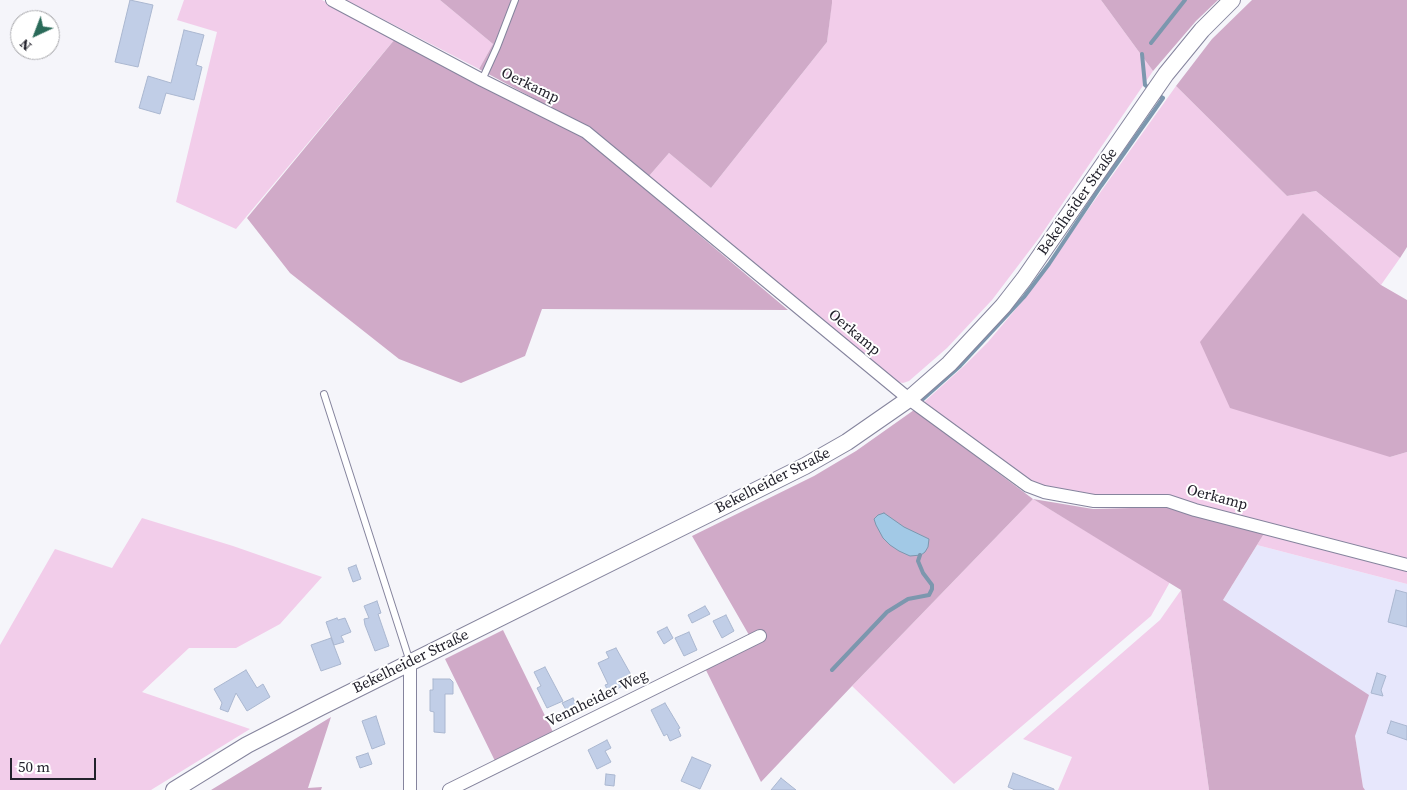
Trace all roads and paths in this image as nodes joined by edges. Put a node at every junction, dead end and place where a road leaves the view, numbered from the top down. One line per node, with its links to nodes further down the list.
1 (332, 0): 4 (street, Oerkamp)
2 (515, 0): 4 (lane)
3 (1232, 0): 6 (street, Bekelheider Straße)
4 (482, 80): 6 (street, Oerkamp)
5 (324, 394): 9 (lane)
6 (908, 399): 7 (street, Oerkamp); 9 (street, Bekelheider Straße)
7 (1407, 565)
8 (760, 636): 12 (street, Vennheider Weg)
9 (410, 662): 10 (street, Bekelheider Straße); 11 (street)
10 (174, 790)
11 (410, 790)
12 (449, 790)

